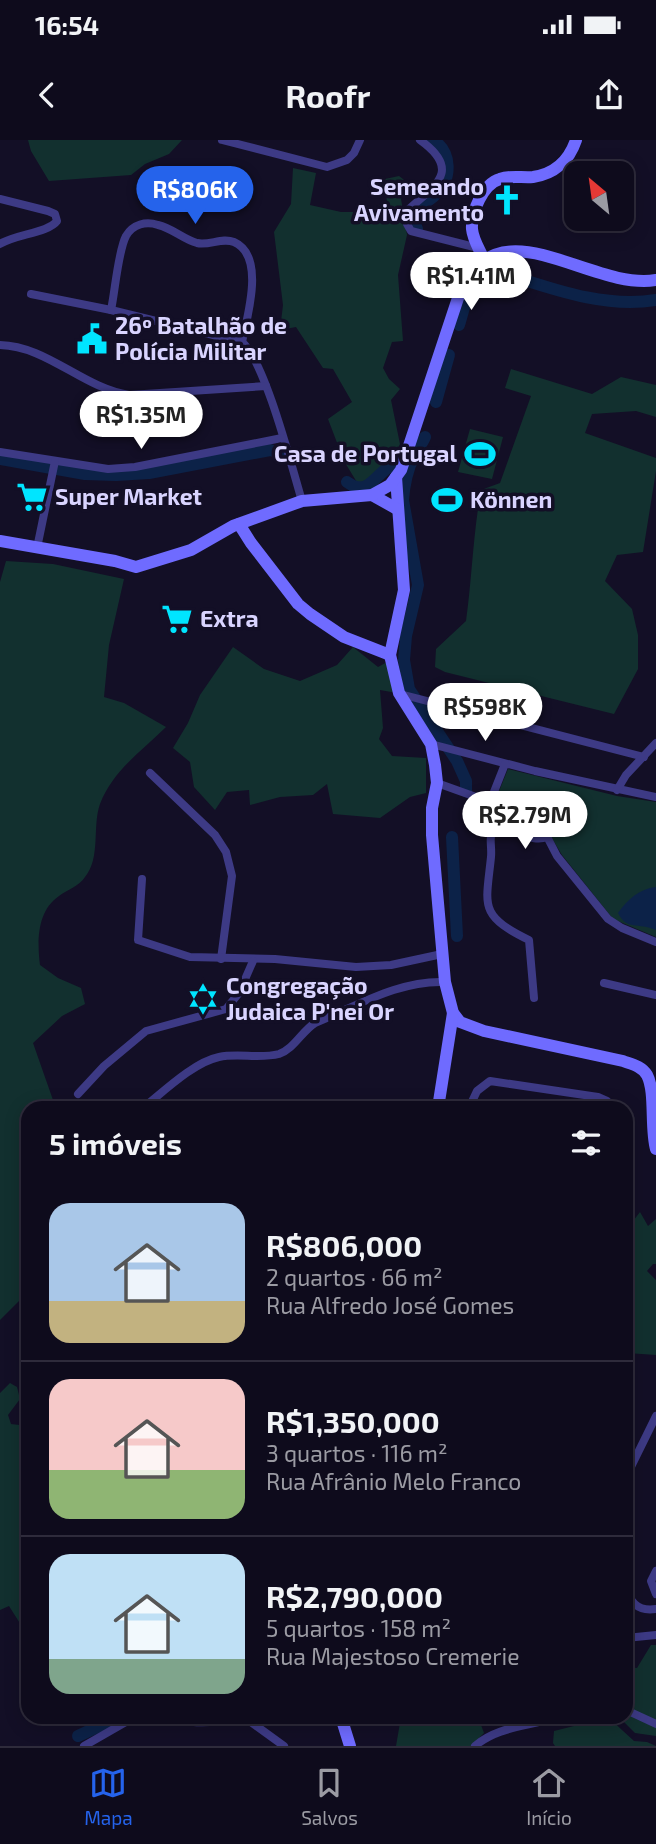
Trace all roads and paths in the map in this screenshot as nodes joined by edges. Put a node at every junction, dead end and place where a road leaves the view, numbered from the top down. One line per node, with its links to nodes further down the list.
1 (222, 140): 2 (street)
2 (360, 140)
3 (420, 140): 7 (street)
4 (576, 140): 7 (street)
5 (0, 199): 6 (street)
6 (0, 244)
7 (481, 254): 8 (street); 17 (street)
8 (656, 279)
9 (31, 294): 10 (street)
10 (111, 310): 11 (street); 11 (street)
11 (242, 342): 13 (street)
12 (0, 345): 13 (street)
13 (266, 386): 14 (street)
14 (282, 438): 16 (street); 19 (street)
15 (0, 452): 16 (street)
16 (55, 462): 25 (street)
17 (396, 477): 18 (street); 20 (street)
18 (372, 495): 19 (street); 20 (street)
19 (302, 502): 21 (street)
20 (397, 509): 27 (street)
21 (262, 515): 22 (street); 24 (street)
22 (236, 525): 24 (street); 26 (street); 26 (street)
23 (0, 541): 25 (street)
24 (251, 543): 27 (street)
25 (37, 548): 26 (street)
26 (114, 561)
27 (390, 654): 28 (street)
28 (399, 693): 30 (street); 31 (street)
29 (656, 743): 31 (street)
30 (431, 744): 32 (street); 34 (street)
31 (644, 757): 35 (street)
32 (505, 764): 35 (street); 37 (street)
33 (150, 773): 42 (street)
34 (437, 783): 37 (street); 41 (street)
35 (617, 790): 36 (street)
36 (656, 797)
37 (490, 802): 38 (street)
38 (547, 837): 40 (street); 47 (street)
39 (142, 879): 42 (street)
40 (656, 942)
41 (442, 954): 43 (street); 44 (street)
42 (221, 959): 43 (street)
43 (253, 961): 49 (street)
44 (445, 982): 48 (street); 50 (street)
45 (604, 983): 46 (street)
46 (656, 995)
47 (534, 998)
48 (453, 1013): 51 (street); 54 (street)
49 (78, 1094)
50 (151, 1101)
51 (439, 1101)
52 (472, 1101): 53 (street)
53 (607, 1101)
54 (656, 1149)
55 (656, 1416): 56 (street)
56 (633, 1463)
57 (656, 1571): 58 (street)
58 (656, 1594)
59 (633, 1603): 60 (street)
60 (656, 1609)
61 (656, 1635): 62 (street)
62 (633, 1637)
63 (633, 1713): 68 (street)
64 (121, 1724): 69 (street)
65 (254, 1724): 70 (street)
66 (343, 1724): 71 (street)
67 (537, 1724): 72 (street)
68 (656, 1724)
69 (84, 1746)
70 (284, 1746)
71 (350, 1746)
72 (475, 1746)

